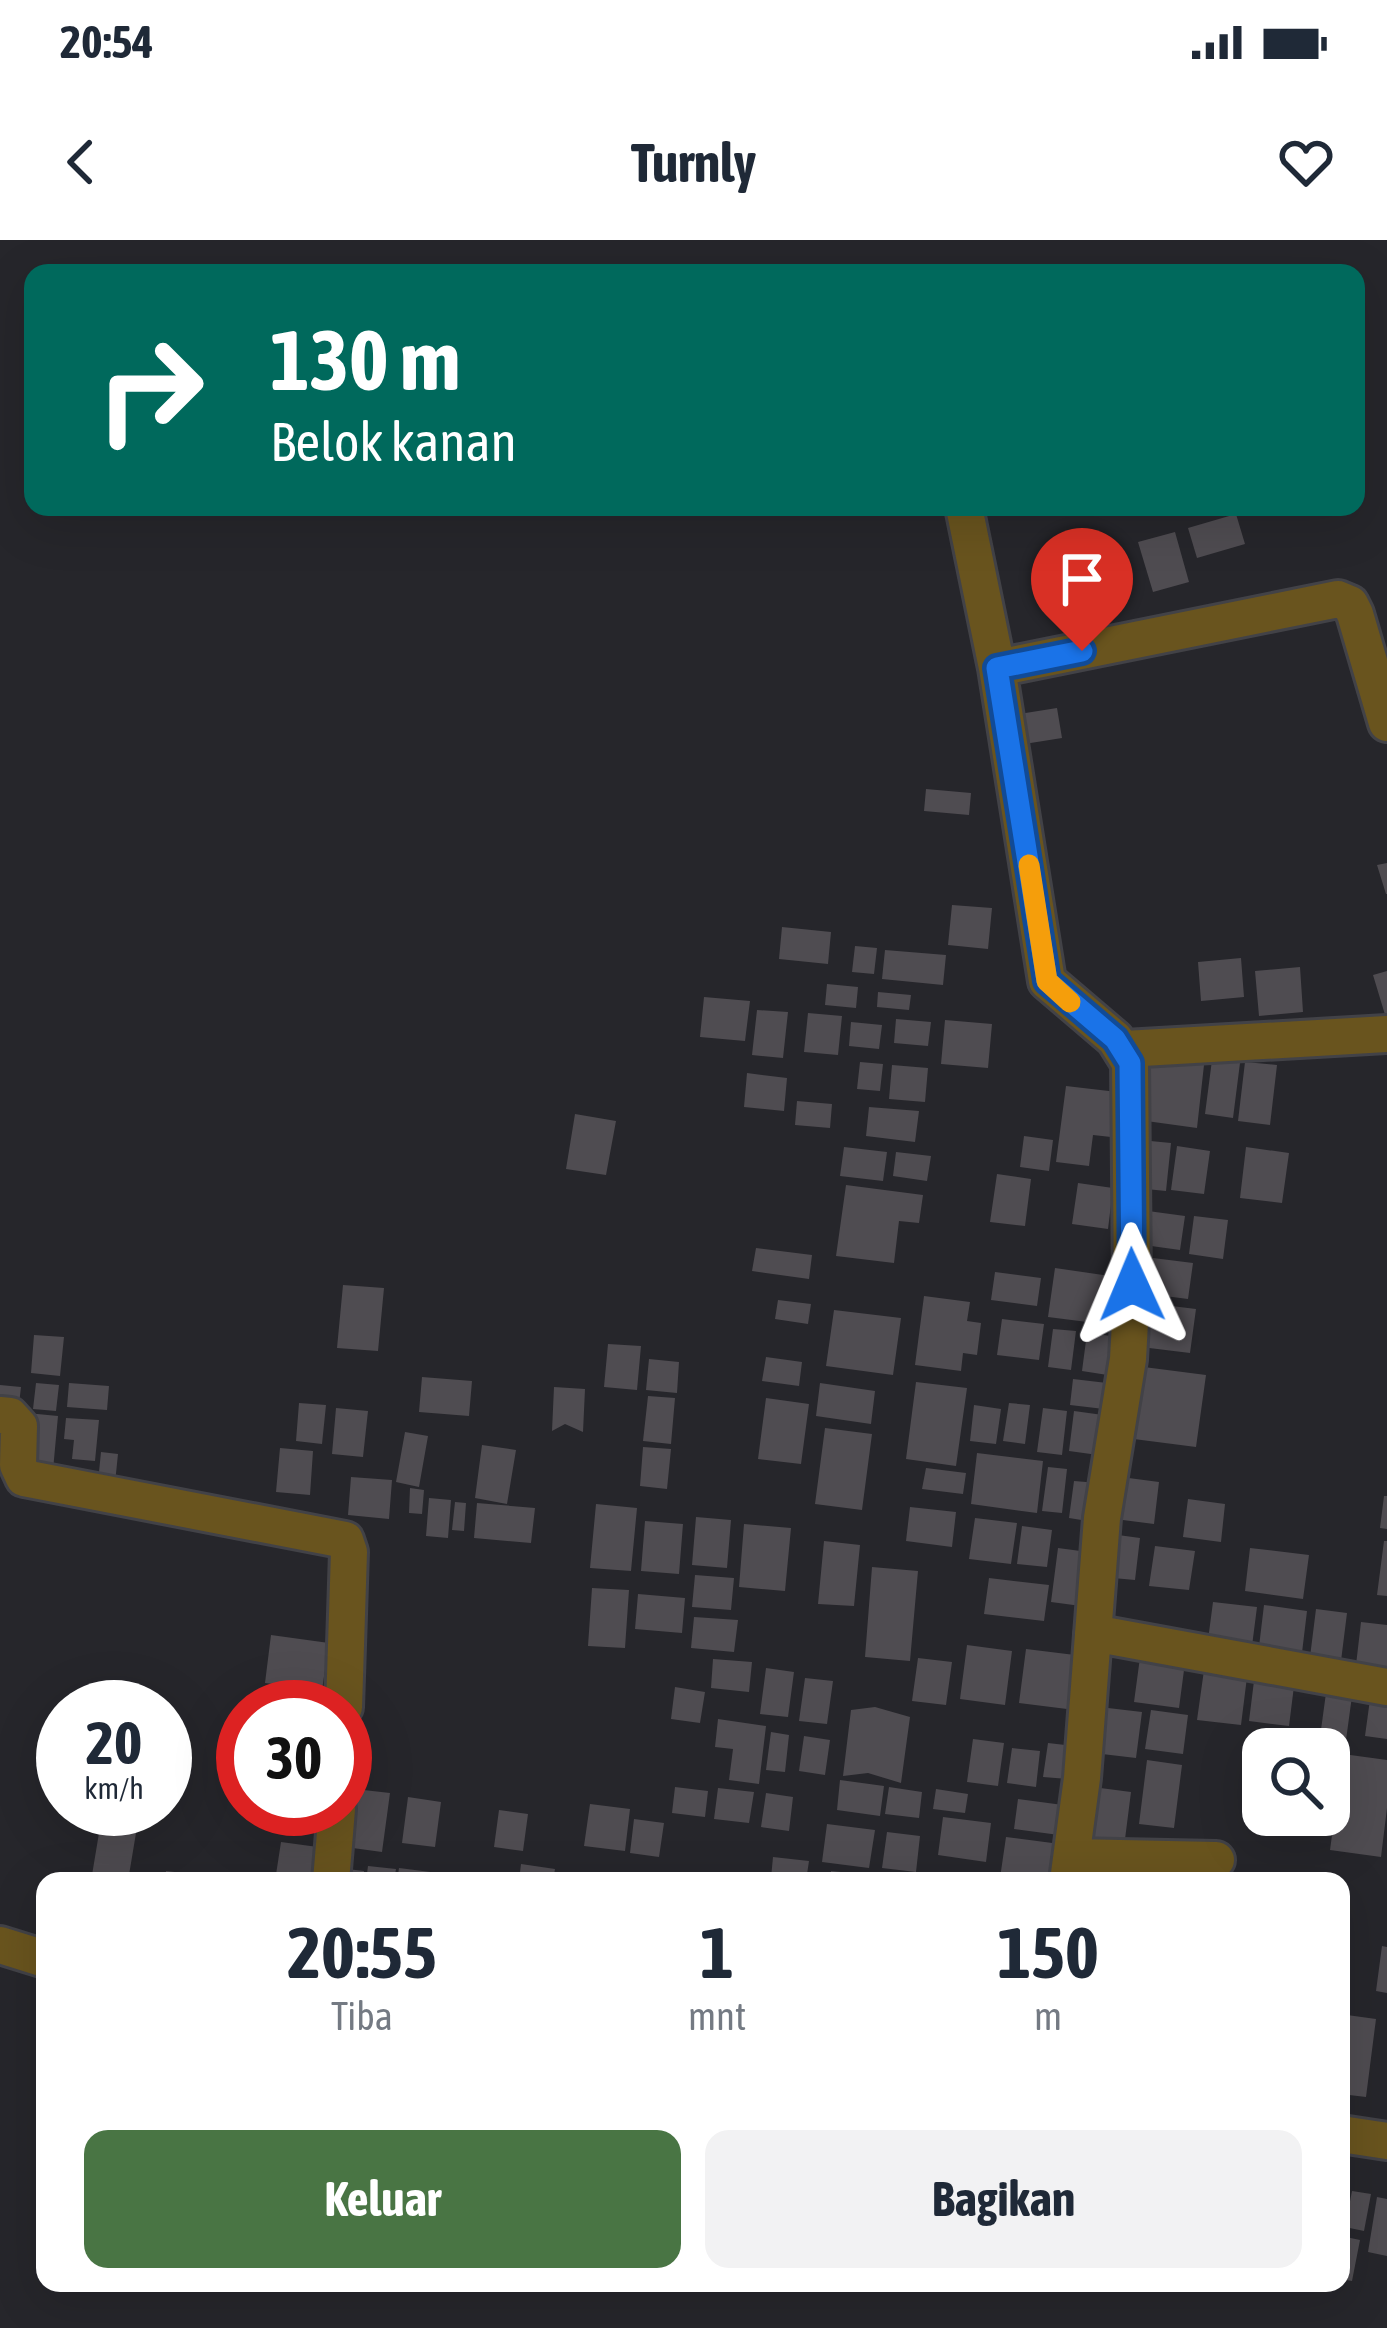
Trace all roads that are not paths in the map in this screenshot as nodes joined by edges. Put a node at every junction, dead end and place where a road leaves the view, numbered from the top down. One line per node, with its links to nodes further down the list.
1 (966, 516): 2 (street)
2 (997, 668): 3 (street); 5 (street)
3 (1387, 723)
4 (1387, 1034): 5 (street)
5 (1125, 1049): 7 (street)
6 (0, 1415): 8 (street)
7 (1093, 1633): 9 (street); 12 (street)
8 (345, 1680)
9 (1387, 1688)
10 (335, 1836): 14 (street)
11 (1216, 1860): 13 (street)
12 (1070, 1869): 13 (street)
13 (1146, 1870)
14 (332, 1872)
15 (0, 1945): 16 (street)
16 (36, 1956)
17 (1350, 2135): 18 (street)
18 (1387, 2141)

